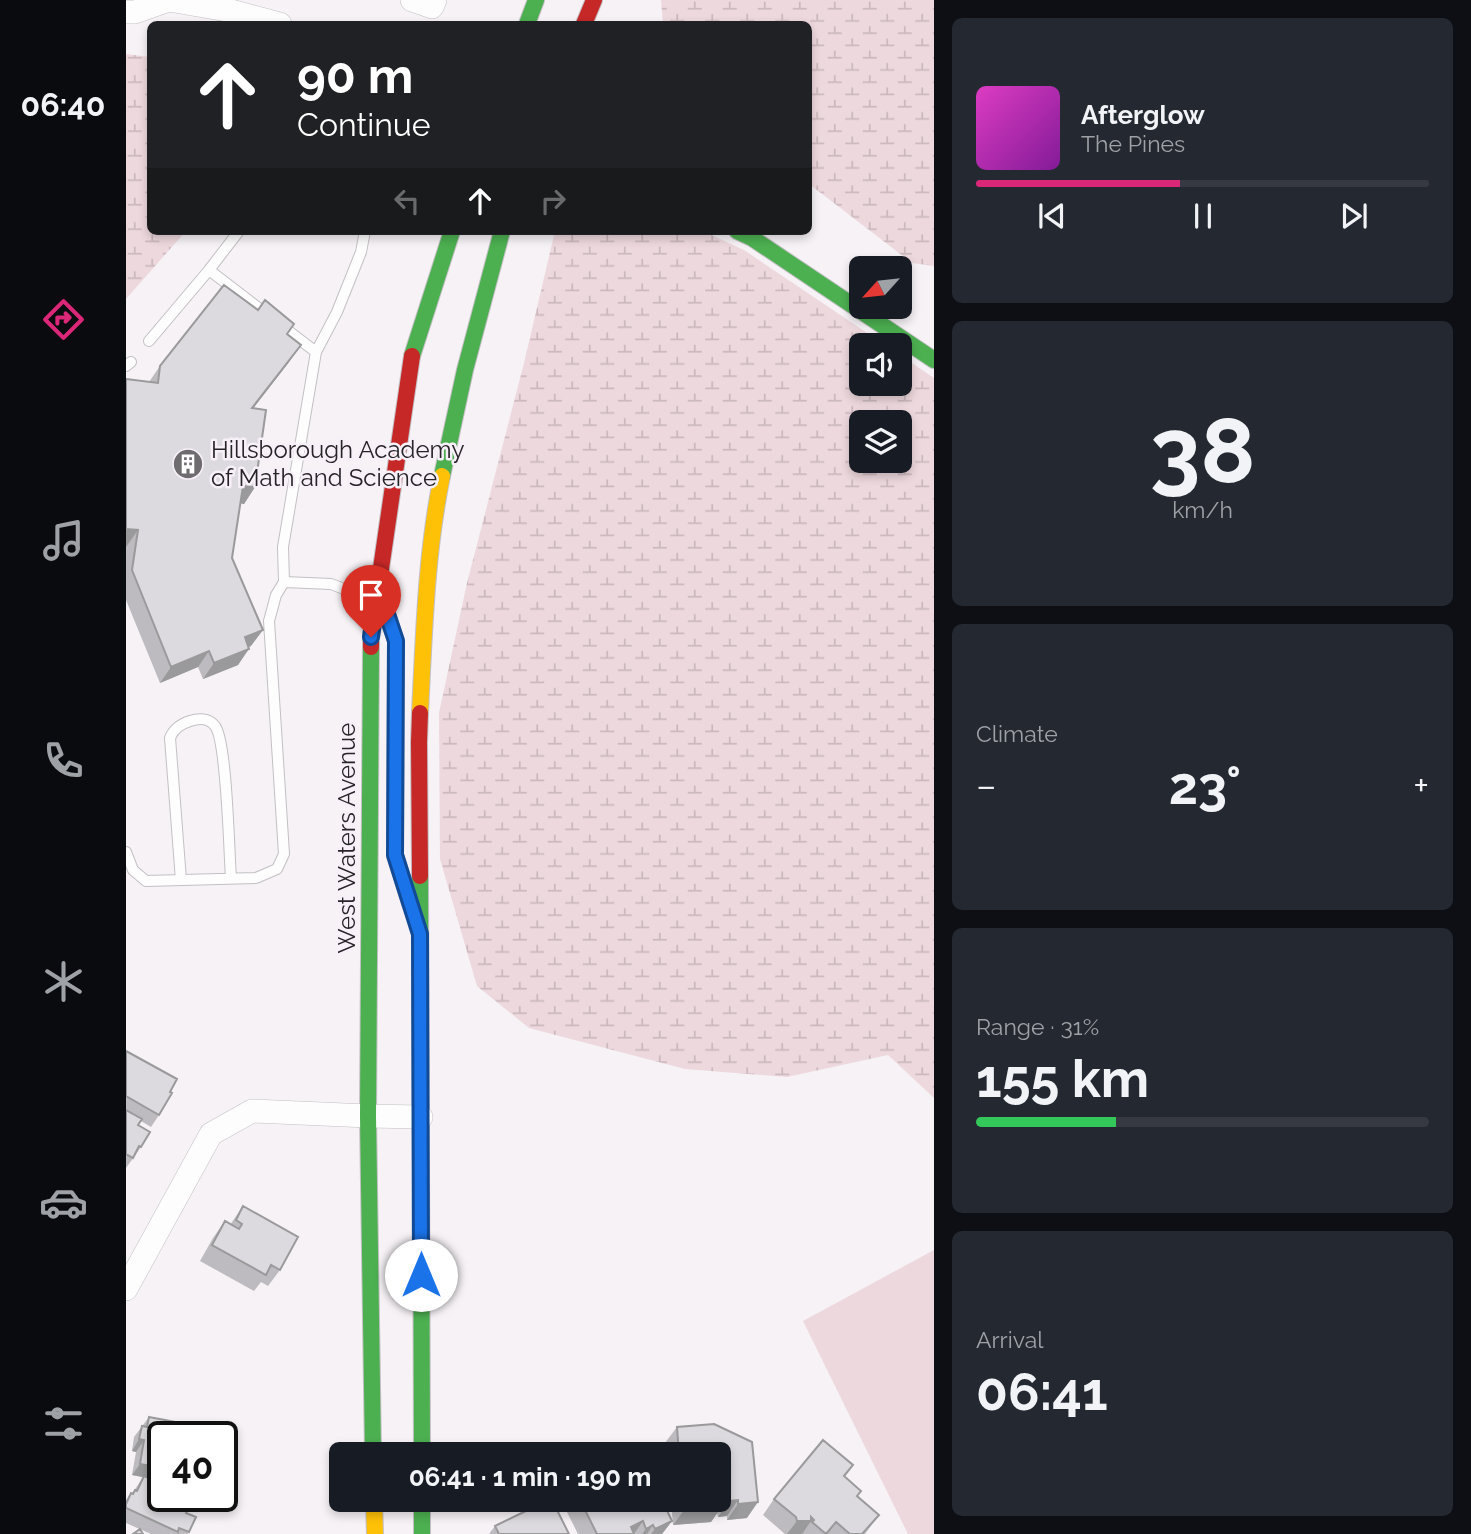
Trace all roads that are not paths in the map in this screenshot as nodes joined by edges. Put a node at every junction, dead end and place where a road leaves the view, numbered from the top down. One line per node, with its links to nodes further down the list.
1 (412, 0): 2 (street)
2 (435, 0)
3 (536, 0): 8 (street)
4 (594, 0): 9 (street)
5 (130, 12): 6 (street); 7 (street)
6 (152, 21)
7 (269, 21)
8 (528, 21)
9 (585, 21)
10 (236, 235): 15 (lane)
11 (364, 235): 17 (lane)
12 (451, 235): 20 (street, West Waters Avenue)
13 (501, 235): 24 (street)
14 (746, 235): 18 (street)
15 (209, 270): 16 (lane); 17 (lane)
16 (149, 341)
17 (316, 352): 19 (lane)
18 (934, 360)
19 (285, 582): 20 (lane); 22 (lane)
20 (376, 601): 24 (street); 25 (street, West Waters Avenue)
21 (126, 852): 23 (lane)
22 (231, 878): 23 (lane); 23 (lane)
23 (181, 880)
24 (420, 934): 26 (street)
25 (368, 1116): 26 (street); 27 (street); 28 (street, West Waters Avenue)
26 (421, 1117): 29 (street)
27 (126, 1289)
28 (373, 1442)
29 (422, 1442)
30 (374, 1512): 32 (street)
31 (422, 1512): 33 (street)
32 (374, 1534)
33 (422, 1534)

